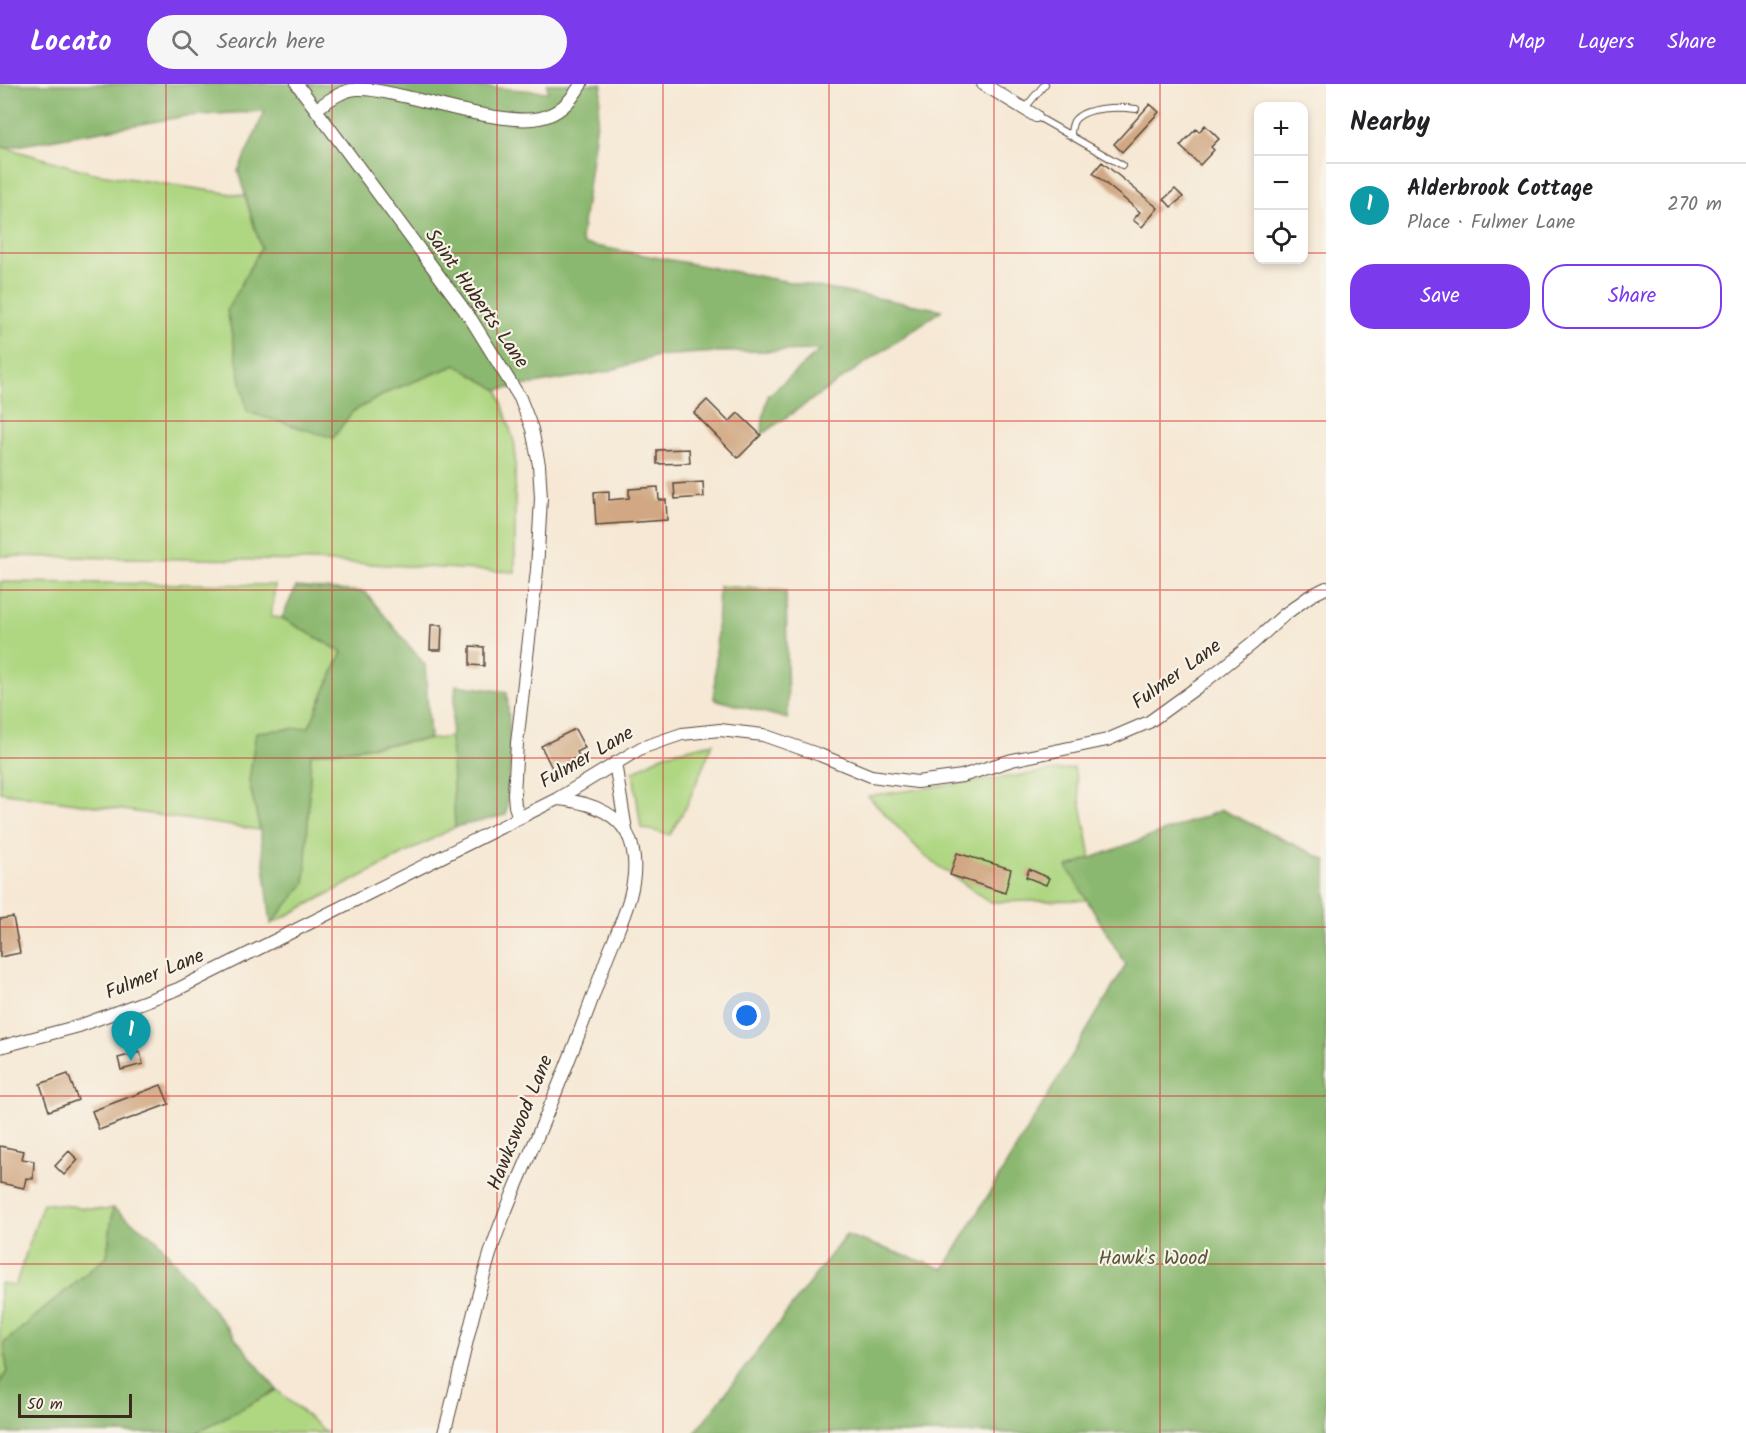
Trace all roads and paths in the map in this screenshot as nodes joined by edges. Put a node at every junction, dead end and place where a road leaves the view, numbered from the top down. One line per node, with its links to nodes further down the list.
1 (297, 84): 5 (street, Saint Huberts Lane)
2 (581, 84): 5 (street)
3 (983, 84): 6 (street)
4 (1045, 84): 6 (lane)
5 (316, 109): 14 (street, Saint Huberts Lane)
6 (1024, 109): 8 (street)
7 (1136, 109): 9 (lane)
8 (1036, 116): 9 (lane)
9 (1071, 136): 10 (lane)
10 (1122, 165)
11 (1326, 588): 12 (street, Fulmer Lane)
12 (615, 763): 13 (street, Fulmer Lane); 15 (street, Hawkswood Lane)
13 (557, 799): 14 (street, Fulmer Lane); 15 (street, Hawkswood Lane)
14 (519, 818): 16 (street, Fulmer Lane)
15 (626, 832): 17 (street, Hawkswood Lane)
16 (0, 1047)
17 (444, 1433)

